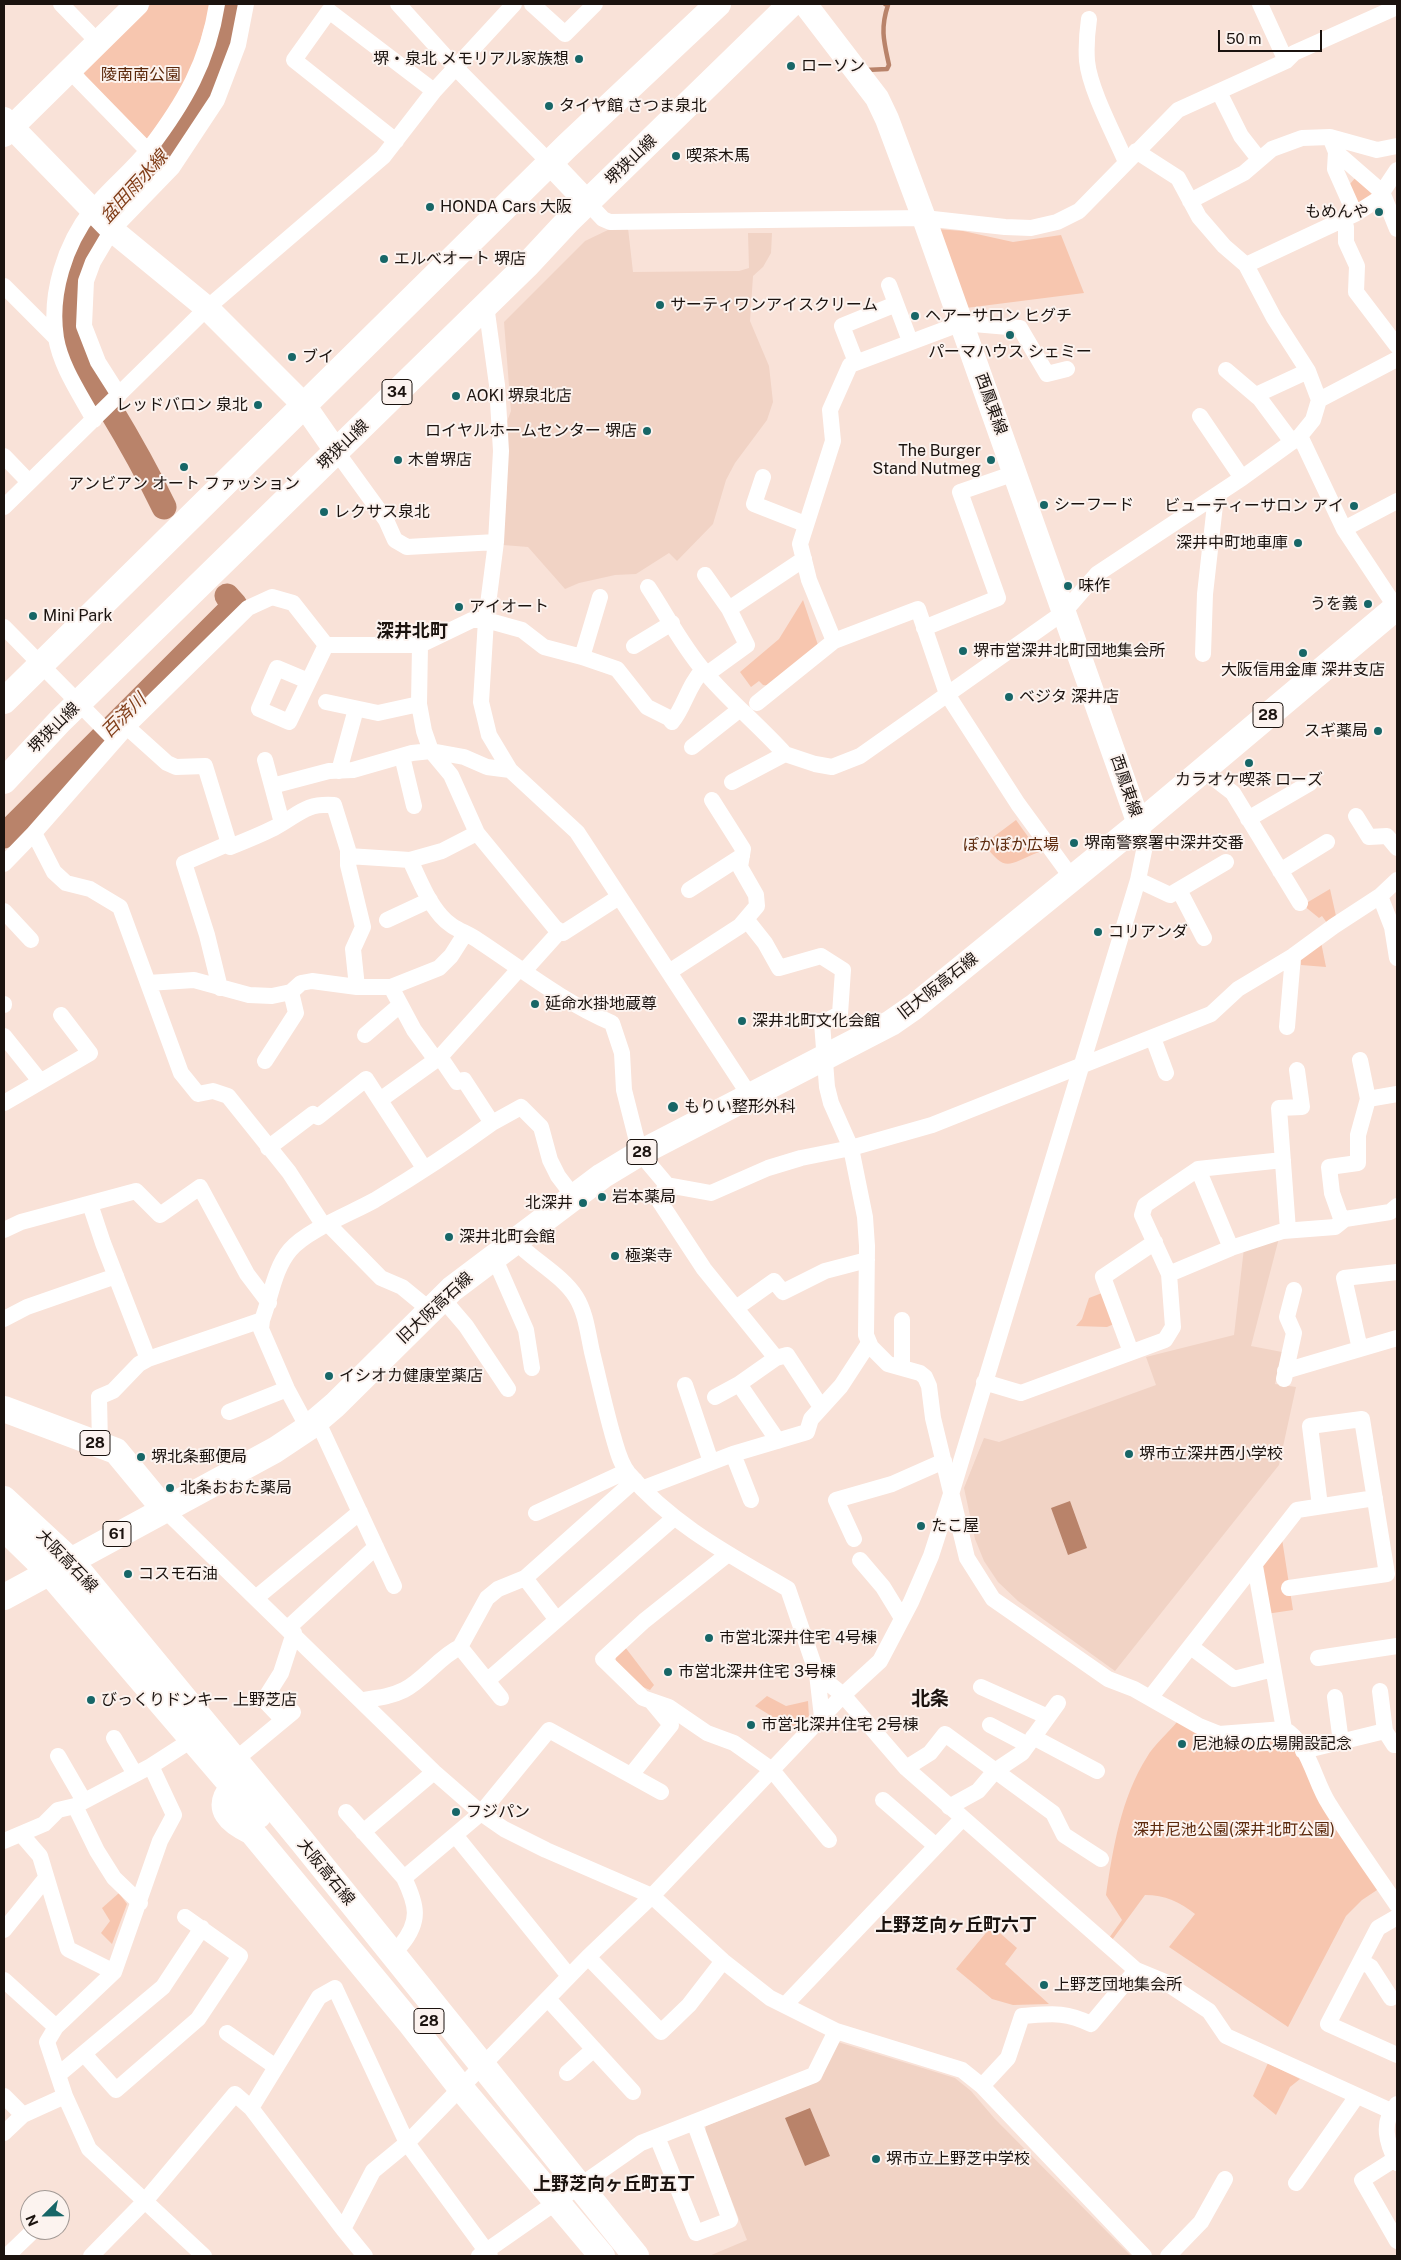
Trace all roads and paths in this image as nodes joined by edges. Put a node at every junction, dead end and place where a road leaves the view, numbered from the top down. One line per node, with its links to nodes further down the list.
1 (61, 4): 15 (street)
2 (137, 4): 15 (main road)
3 (217, 4): 25 (street)
4 (246, 4): 35 (street)
5 (398, 4): 17 (street)
6 (514, 4): 17 (street)
7 (532, 4): 8 (street)
8 (595, 4)
9 (718, 4): 28 (main road)
10 (790, 4): 32 (main road, 堺狭山線 / 34)
11 (805, 4): 34 (main road, 西鳳東線)
12 (1260, 4): 16 (street)
13 (1397, 7): 16 (street)
14 (1089, 19): 26 (street)
15 (98, 42): 18 (main road)
16 (1286, 61): 20 (street)
17 (455, 67): 19 (street); 28 (street)
18 (70, 71): 21 (main road); 25 (street)
19 (434, 91): 22 (street); 22 (street)
20 (1219, 92): 26 (street); 27 (street)
21 (6, 127): 35 (main road)
22 (396, 141): 42 (street)
23 (1333, 145): 24 (street); 27 (street); 30 (street); 33 (street)
24 (1397, 146)
25 (148, 151): 35 (street)
26 (1131, 157): 31 (street); 34 (street)
27 (1258, 159): 31 (street)
28 (550, 163): 32 (main road); 55 (main road)
29 (1397, 170): 30 (street)
30 (1382, 192): 33 (street); 36 (street)
31 (1190, 201): 37 (street)
32 (588, 203): 34 (street); 41 (main road, 堺狭山線 / 34)
33 (1348, 217): 37 (street); 46 (street)
34 (924, 218): 43 (main road, 西鳳東線)
35 (102, 219): 42 (main road); 44 (street); 53 (street)
36 (1397, 229)
37 (1246, 265): 51 (street)
38 (889, 284): 40 (street)
39 (4, 286): 44 (street)
40 (896, 304): 45 (street); 48 (street)
41 (486, 305): 59 (main road, 堺狭山線 / 34); 70 (street)
42 (207, 308): 53 (street); 55 (main road)
43 (962, 323): 45 (street); 49 (street); 61 (main road, 西鳳東線)
44 (56, 338): 57 (street)
45 (910, 342): 48 (street)
46 (1397, 346)
47 (1397, 359): 54 (street)
48 (856, 362): 68 (street)
49 (1067, 369)
50 (1226, 370): 52 (street)
51 (1308, 370): 52 (street); 54 (street)
52 (1256, 395): 58 (street)
53 (117, 397): 57 (street)
54 (1319, 400): 58 (street)
55 (304, 405): 59 (main road); 88 (main road)
56 (1200, 416): 63 (street)
57 (96, 418): 64 (street)
58 (1296, 439): 63 (street); 69 (street)
59 (336, 451): 70 (street); 93 (main road, 堺狭山線 / 34)
60 (4, 456): 64 (street)
61 (1015, 473): 77 (main road, 西鳳東線); 81 (street)
62 (763, 477): 68 (street)
63 (1242, 478): 65 (street)
64 (29, 482): 67 (street)
65 (1216, 496): 77 (street); 86 (street)
66 (1397, 502): 69 (street)
67 (4, 507)
68 (805, 524): 71 (street)
69 (1344, 529): 75 (street)
70 (496, 542): 78 (street)
71 (804, 559): 76 (street); 82 (street)
72 (706, 575): 76 (street)
73 (648, 587): 79 (street)
74 (600, 597): 87 (street)
75 (1397, 608): 107 (main road, 旧大阪高石線 / 28)
76 (729, 609): 89 (street)
77 (1064, 612): 91 (street); 118 (main road, 西鳳東線)
78 (486, 620): 84 (street); 87 (street); 106 (street)
79 (672, 623): 85 (street); 89 (street)
80 (4, 627): 88 (street)
81 (924, 628): 82 (street); 91 (street)
82 (834, 641): 96 (street)
83 (326, 645): 84 (street); 90 (street); 99 (street)
84 (420, 646): 95 (street)
85 (634, 646)
86 (1203, 654)
87 (582, 657): 89 (street)
88 (41, 665): 92 (main road); 93 (street)
89 (705, 672): 98 (street)
90 (308, 681)
91 (947, 694): 103 (street); 130 (street)
92 (4, 701)
93 (79, 702): 100 (street); 109 (main road, 堺狭山線 / 34)
94 (326, 702): 97 (street)
95 (419, 704): 97 (street); 102 (street)
96 (757, 704)
97 (356, 709): 108 (street)
98 (739, 710): 101 (street); 103 (street)
99 (127, 727): 100 (street); 122 (street)
100 (113, 737): 119 (street)
101 (692, 747)
102 (431, 751): 104 (street); 106 (street); 120 (street)
103 (785, 754): 110 (street)
104 (402, 756): 108 (street); 114 (street)
105 (266, 760): 112 (street)
106 (510, 770): 136 (street)
107 (1203, 770): 116 (street); 118 (main road, 旧大阪高石線 / 28)
108 (339, 771): 112 (street)
109 (4, 781)
110 (732, 782)
111 (1310, 783): 116 (street)
112 (272, 786): 117 (street)
113 (712, 800): 125 (street)
114 (414, 806)
115 (1356, 816): 123 (street)
116 (1248, 819): 129 (street)
117 (282, 823): 122 (street); 124 (street)
118 (1139, 824): 130 (main road, 旧大阪高石線 / 28); 131 (street)
119 (34, 833): 128 (street); 151 (street)
120 (477, 833): 126 (street); 143 (street)
121 (1326, 842): 129 (street)
122 (230, 843): 153 (street)
123 (1397, 848)
124 (348, 856): 126 (street); 152 (street)
125 (742, 856): 133 (street); 140 (street)
126 (410, 860): 137 (street)
127 (1226, 862): 134 (street)
128 (4, 864)
129 (1280, 871): 138 (street)
130 (1072, 878): 162 (main road, 旧大阪高石線 / 28)
131 (1138, 880): 134 (street); 166 (street)
132 (1397, 880): 135 (street)
133 (689, 890)
134 (1179, 890): 145 (street)
135 (1380, 896): 142 (street); 147 (street)
136 (619, 897): 143 (street); 150 (street)
137 (430, 900): 141 (street); 144 (street)
138 (1300, 903)
139 (4, 911): 146 (street)
140 (746, 919): 150 (street); 162 (street)
141 (387, 920)
142 (1395, 929): 148 (street)
143 (560, 931): 149 (street)
144 (465, 934): 149 (street); 154 (street)
145 (1204, 938)
146 (31, 940)
147 (1293, 956): 158 (street); 161 (street)
148 (1397, 958)
149 (522, 970): 163 (street); 178 (street)
150 (669, 972): 171 (street)
151 (148, 983): 153 (street); 176 (street)
152 (357, 987): 154 (street); 155 (street)
153 (220, 988): 155 (street)
154 (391, 988): 156 (street)
155 (291, 992): 165 (street)
156 (400, 1005): 159 (street); 163 (street)
157 (61, 1015): 169 (street)
158 (1287, 1027)
159 (364, 1035)
160 (4, 1036): 169 (street)
161 (1153, 1038): 166 (street); 168 (street)
162 (826, 1056): 171 (main road, 旧大阪高石線 / 28); 177 (street)
163 (438, 1059): 173 (street); 175 (street)
164 (1360, 1060): 172 (street)
165 (265, 1061)
166 (1080, 1066): 177 (street); 213 (street)
167 (1297, 1070): 179 (street)
168 (1166, 1073)
169 (40, 1081): 174 (street)
170 (1397, 1094): 172 (street)
171 (750, 1096): 178 (main road, 旧大阪高石線 / 28)
172 (1368, 1099): 186 (street)
173 (380, 1100): 176 (street); 180 (street)
174 (4, 1103)
175 (492, 1123): 180 (street); 183 (street)
176 (268, 1148): 187 (street)
177 (850, 1148): 182 (street); 194 (street)
178 (640, 1153): 182 (street); 183 (main road, 旧大阪高石線 / 28)
179 (1283, 1160): 181 (street); 189 (street)
180 (424, 1168): 187 (street)
181 (1198, 1170): 191 (street); 192 (street)
182 (667, 1185): 201 (street)
183 (574, 1197): 190 (main road, 旧大阪高石線 / 28)
184 (90, 1204): 188 (street); 197 (street); 199 (street)
185 (1397, 1206): 186 (street)
186 (1342, 1221): 189 (street)
187 (326, 1225): 199 (street); 200 (street)
188 (4, 1230)
189 (1288, 1230): 192 (street)
190 (516, 1241): 193 (main road, 旧大阪高石線 / 28); 228 (street)
191 (1155, 1242): 196 (street); 208 (street)
192 (1231, 1248): 196 (street)
193 (494, 1257): 200 (main road, 旧大阪高石線 / 28); 211 (street)
194 (867, 1260): 201 (street); 206 (street)
195 (1397, 1272): 207 (street)
196 (1169, 1274): 208 (street)
197 (116, 1276): 202 (street); 210 (street)
198 (1294, 1290): 207 (street)
199 (269, 1303): 203 (street)
200 (436, 1304): 217 (street); 222 (main road, 旧大阪高石線 / 28)
201 (736, 1308): 209 (street)
202 (4, 1319)
203 (262, 1320): 210 (street); 216 (street)
204 (902, 1320): 212 (street)
205 (1397, 1338): 207 (street)
206 (869, 1343): 212 (street); 219 (street)
207 (1360, 1349)
208 (1131, 1352): 213 (street)
209 (776, 1358): 214 (street); 219 (street)
210 (148, 1360): 224 (street)
211 (532, 1368)
212 (902, 1368): 226 (street)
213 (984, 1382): 229 (street)
214 (739, 1384): 218 (street); 223 (street)
215 (685, 1385): 227 (street)
216 (287, 1389): 221 (street); 222 (street)
217 (508, 1389)
218 (715, 1397)
219 (822, 1407): 223 (street)
220 (4, 1409): 224 (main road, 28)
221 (229, 1412)
222 (313, 1424): 234 (main road, 旧大阪高石線 / 28); 235 (street)
223 (778, 1441): 225 (street)
224 (100, 1445): 234 (main road, 28)
225 (733, 1454): 227 (street); 232 (street)
226 (944, 1461): 229 (street); 239 (street)
227 (712, 1462): 228 (street)
228 (636, 1480): 236 (street); 237 (street); 246 (street)
229 (952, 1490): 251 (street); 266 (street)
230 (1375, 1498): 233 (street); 233 (street); 242 (street)
231 (4, 1499): 244 (main road, 大阪高石線 / 28)
232 (751, 1500)
233 (1320, 1506): 245 (street)
234 (164, 1509): 244 (main road, 61); 250 (street)
235 (360, 1512): 240 (street); 250 (street)
236 (536, 1513)
237 (674, 1518): 241 (street); 252 (street)
238 (5, 1530): 244 (main road, 大阪高石線 / 28)
239 (854, 1540)
240 (376, 1547): 247 (street); 253 (street)
241 (728, 1554): 259 (street); 268 (street)
242 (1391, 1559): 248 (street)
243 (860, 1560): 251 (street)
244 (59, 1566): 249 (main road, 61); 276 (main road, 大阪高石線 / 28); 282 (main road, 大阪高石線 / 28)
245 (1255, 1566): 256 (street); 258 (street)
246 (525, 1578): 252 (street); 254 (street)
247 (394, 1586)
248 (1289, 1588)
249 (4, 1597)
250 (257, 1598): 253 (street)
251 (902, 1618): 263 (street)
252 (557, 1620): 260 (street)
253 (291, 1630): 267 (street); 282 (street)
254 (460, 1646): 260 (street); 267 (street)
255 (1397, 1646): 257 (street)
256 (1191, 1647): 258 (street); 266 (street)
257 (1318, 1658)
258 (1273, 1669): 273 (street)
259 (818, 1674): 263 (street); 270 (street)
260 (488, 1680): 265 (street)
261 (981, 1688): 271 (street)
262 (1380, 1691): 274 (street)
263 (843, 1695): 270 (street); 284 (street)
264 (1336, 1697): 278 (street)
265 (501, 1698)
266 (1150, 1698): 273 (street)
267 (362, 1700): 288 (street)
268 (650, 1701): 285 (street); 290 (street)
269 (1058, 1703): 271 (street)
270 (822, 1717): 285 (street)
271 (1048, 1717): 277 (street)
272 (990, 1725): 277 (street)
273 (1284, 1729): 280 (street)
274 (1385, 1731): 278 (street); 279 (street)
275 (114, 1738): 289 (street)
276 (194, 1739): 283 (street); 291 (main road, 大阪高石線 / 28)
277 (1031, 1741): 286 (street); 287 (street)
278 (1341, 1742): 280 (street)
279 (1397, 1745)
280 (1303, 1751): 311 (street)
281 (58, 1756): 294 (street)
282 (235, 1760): 302 (main road, 大阪高石線 / 28)
283 (151, 1766): 289 (street); 310 (street)
284 (906, 1768): 286 (street); 295 (street)
285 (772, 1770): 303 (street); 309 (street)
286 (995, 1771): 295 (street); 306 (street)
287 (1097, 1771)
288 (434, 1772): 297 (street); 299 (street)
289 (135, 1774): 294 (street)
290 (631, 1775): 292 (street); 297 (street)
291 (233, 1787): 338 (main road); 365 (main road, 大阪高石線 / 28)
292 (661, 1792)
293 (883, 1800): 305 (street)
294 (80, 1803): 300 (street); 310 (street)
295 (949, 1807): 298 (street)
296 (346, 1812): 299 (street)
297 (481, 1813): 301 (street); 309 (street)
298 (962, 1819): 305 (street); 320 (street)
299 (363, 1832): 308 (street)
300 (21, 1834): 304 (street); 307 (street)
301 (455, 1835): 308 (street); 322 (street)
302 (301, 1840): 316 (main road); 366 (main road, 大阪高石線 / 28)
303 (829, 1840)
304 (4, 1841)
305 (936, 1846): 326 (street)
306 (1101, 1859)
307 (46, 1878): 315 (street); 321 (street)
308 (404, 1878): 316 (street)
309 (652, 1896): 317 (street); 318 (street)
310 (140, 1903): 321 (street)
311 (1397, 1905)
312 (185, 1917): 314 (street)
313 (1397, 1917): 319 (street)
314 (202, 1928): 331 (street); 331 (street)
315 (4, 1930)
316 (401, 1945): 333 (main road)
317 (588, 1957): 318 (street); 322 (street)
318 (724, 1961): 326 (street)
319 (1361, 1961): 324 (street); 332 (street)
320 (1136, 1970): 337 (street); 342 (street)
321 (114, 1972): 327 (street)
322 (570, 1976): 325 (street)
323 (4, 1980): 327 (street)
324 (1391, 1998)
325 (548, 1999): 330 (street); 333 (street)
326 (785, 2005): 328 (street)
327 (56, 2027): 336 (street)
328 (836, 2031): 337 (street); 346 (street)
329 (227, 2033): 334 (street)
330 (594, 2049): 335 (street); 339 (street)
331 (84, 2054): 336 (street)
332 (1397, 2055)
333 (491, 2057): 338 (street); 352 (main road)
334 (276, 2067): 343 (street); 349 (street)
335 (567, 2073)
336 (58, 2075): 341 (street)
337 (982, 2086): 368 (street)
338 (460, 2087): 349 (street); 355 (main road)
339 (633, 2092)
340 (4, 2096): 345 (street)
341 (65, 2096): 345 (street); 354 (street)
342 (1357, 2096): 344 (street); 353 (street)
343 (250, 2108): 354 (street); 356 (street)
344 (1394, 2108): 350 (street)
345 (24, 2115): 347 (street)
346 (694, 2122): 348 (street); 348 (street)
347 (4, 2133)
348 (657, 2137): 352 (street)
349 (407, 2143): 356 (street); 359 (street)
350 (1396, 2161): 358 (street)
351 (1225, 2179): 369 (street)
352 (589, 2180): 355 (street); 367 (main road)
353 (1296, 2183)
354 (145, 2201): 361 (street); 362 (street)
355 (557, 2202): 359 (street); 364 (main road)
356 (343, 2229): 363 (street)
357 (24, 2240): 360 (street)
358 (1397, 2241)
359 (485, 2254)
360 (7, 2256)
361 (91, 2256)
362 (204, 2256)
363 (365, 2256)
364 (602, 2256)
365 (622, 2256)
366 (636, 2256)
367 (653, 2256)
368 (1144, 2256)
369 (1168, 2256)

